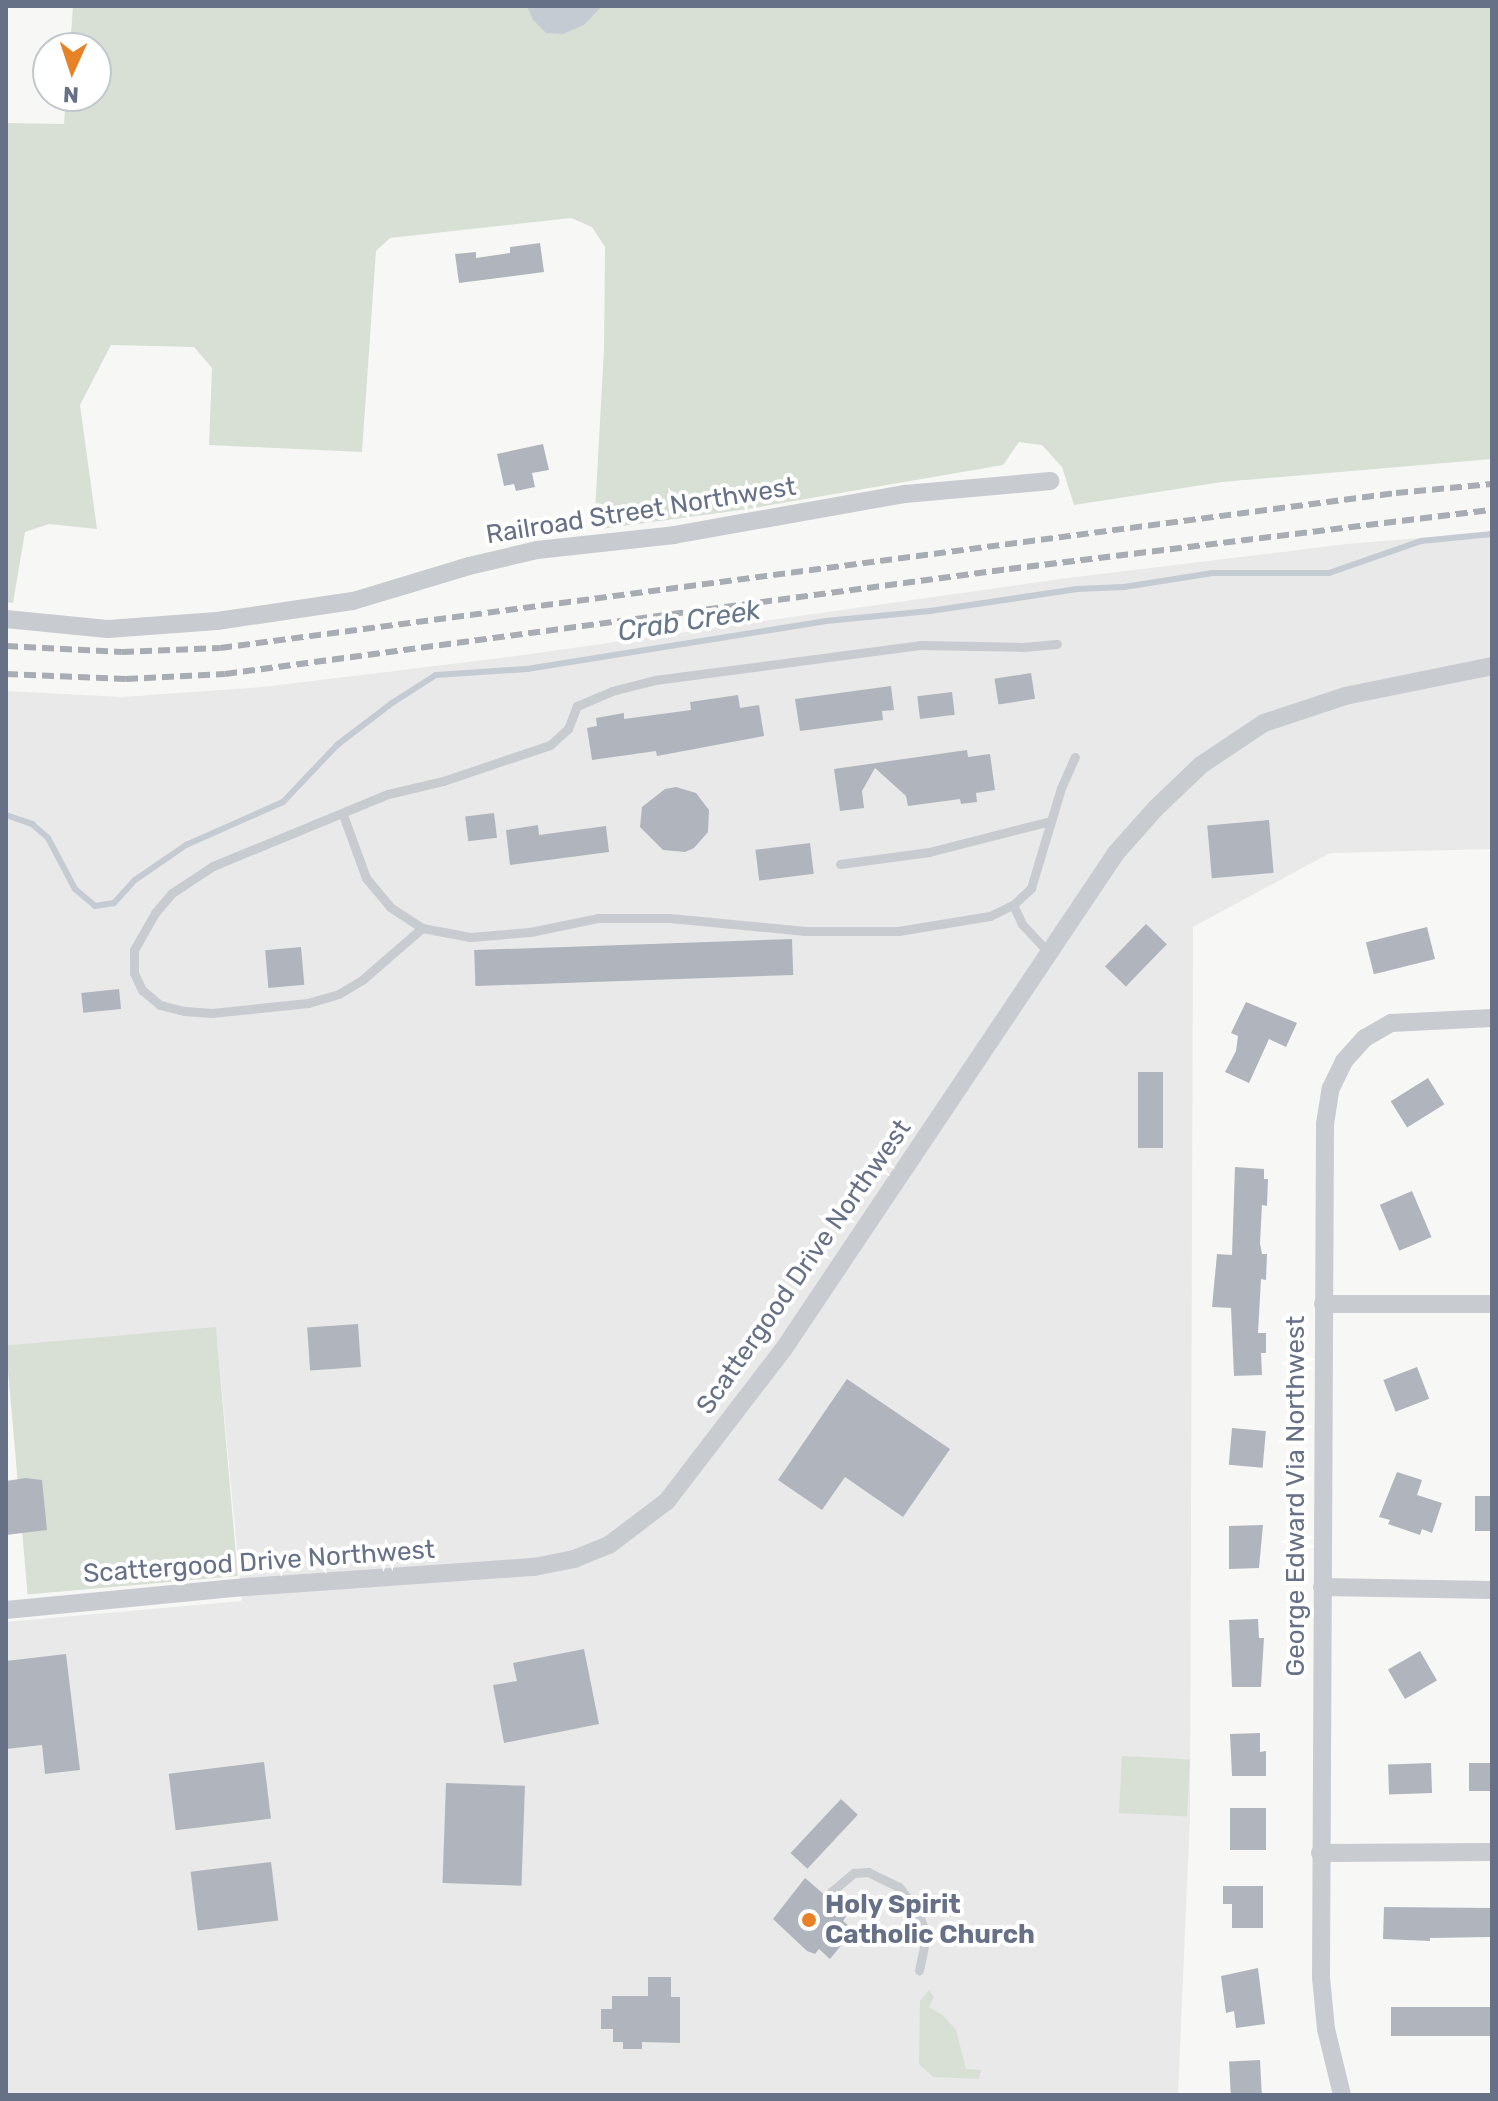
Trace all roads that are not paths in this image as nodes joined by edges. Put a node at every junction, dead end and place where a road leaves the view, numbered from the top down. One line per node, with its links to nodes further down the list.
1 (1050, 481): 2 (street, Railroad Street Northwest)
2 (6, 619)
3 (1057, 644): 6 (lane)
4 (1492, 666): 11 (street, Scattergood Drive Northwest)
5 (1075, 757): 7 (lane)
6 (343, 815): 10 (lane); 10 (lane)
7 (1051, 821): 8 (lane); 9 (lane)
8 (840, 864)
9 (1013, 905): 10 (lane); 11 (lane)
10 (422, 928)
11 (1049, 953): 17 (street, Scattergood Drive Northwest)
12 (1492, 1018): 13 (street, George Edward Via Northwest)
13 (1323, 1304): 14 (street); 15 (street, George Edward Via Northwest)
14 (1492, 1304)
15 (1322, 1587): 16 (street); 19 (street, George Edward Via Northwest)
16 (1492, 1590)
17 (6, 1610)
18 (1492, 1852): 19 (street)
19 (1320, 1853): 22 (street, George Edward Via Northwest)
20 (831, 1892): 21 (lane)
21 (919, 1970)
22 (1342, 2095)

